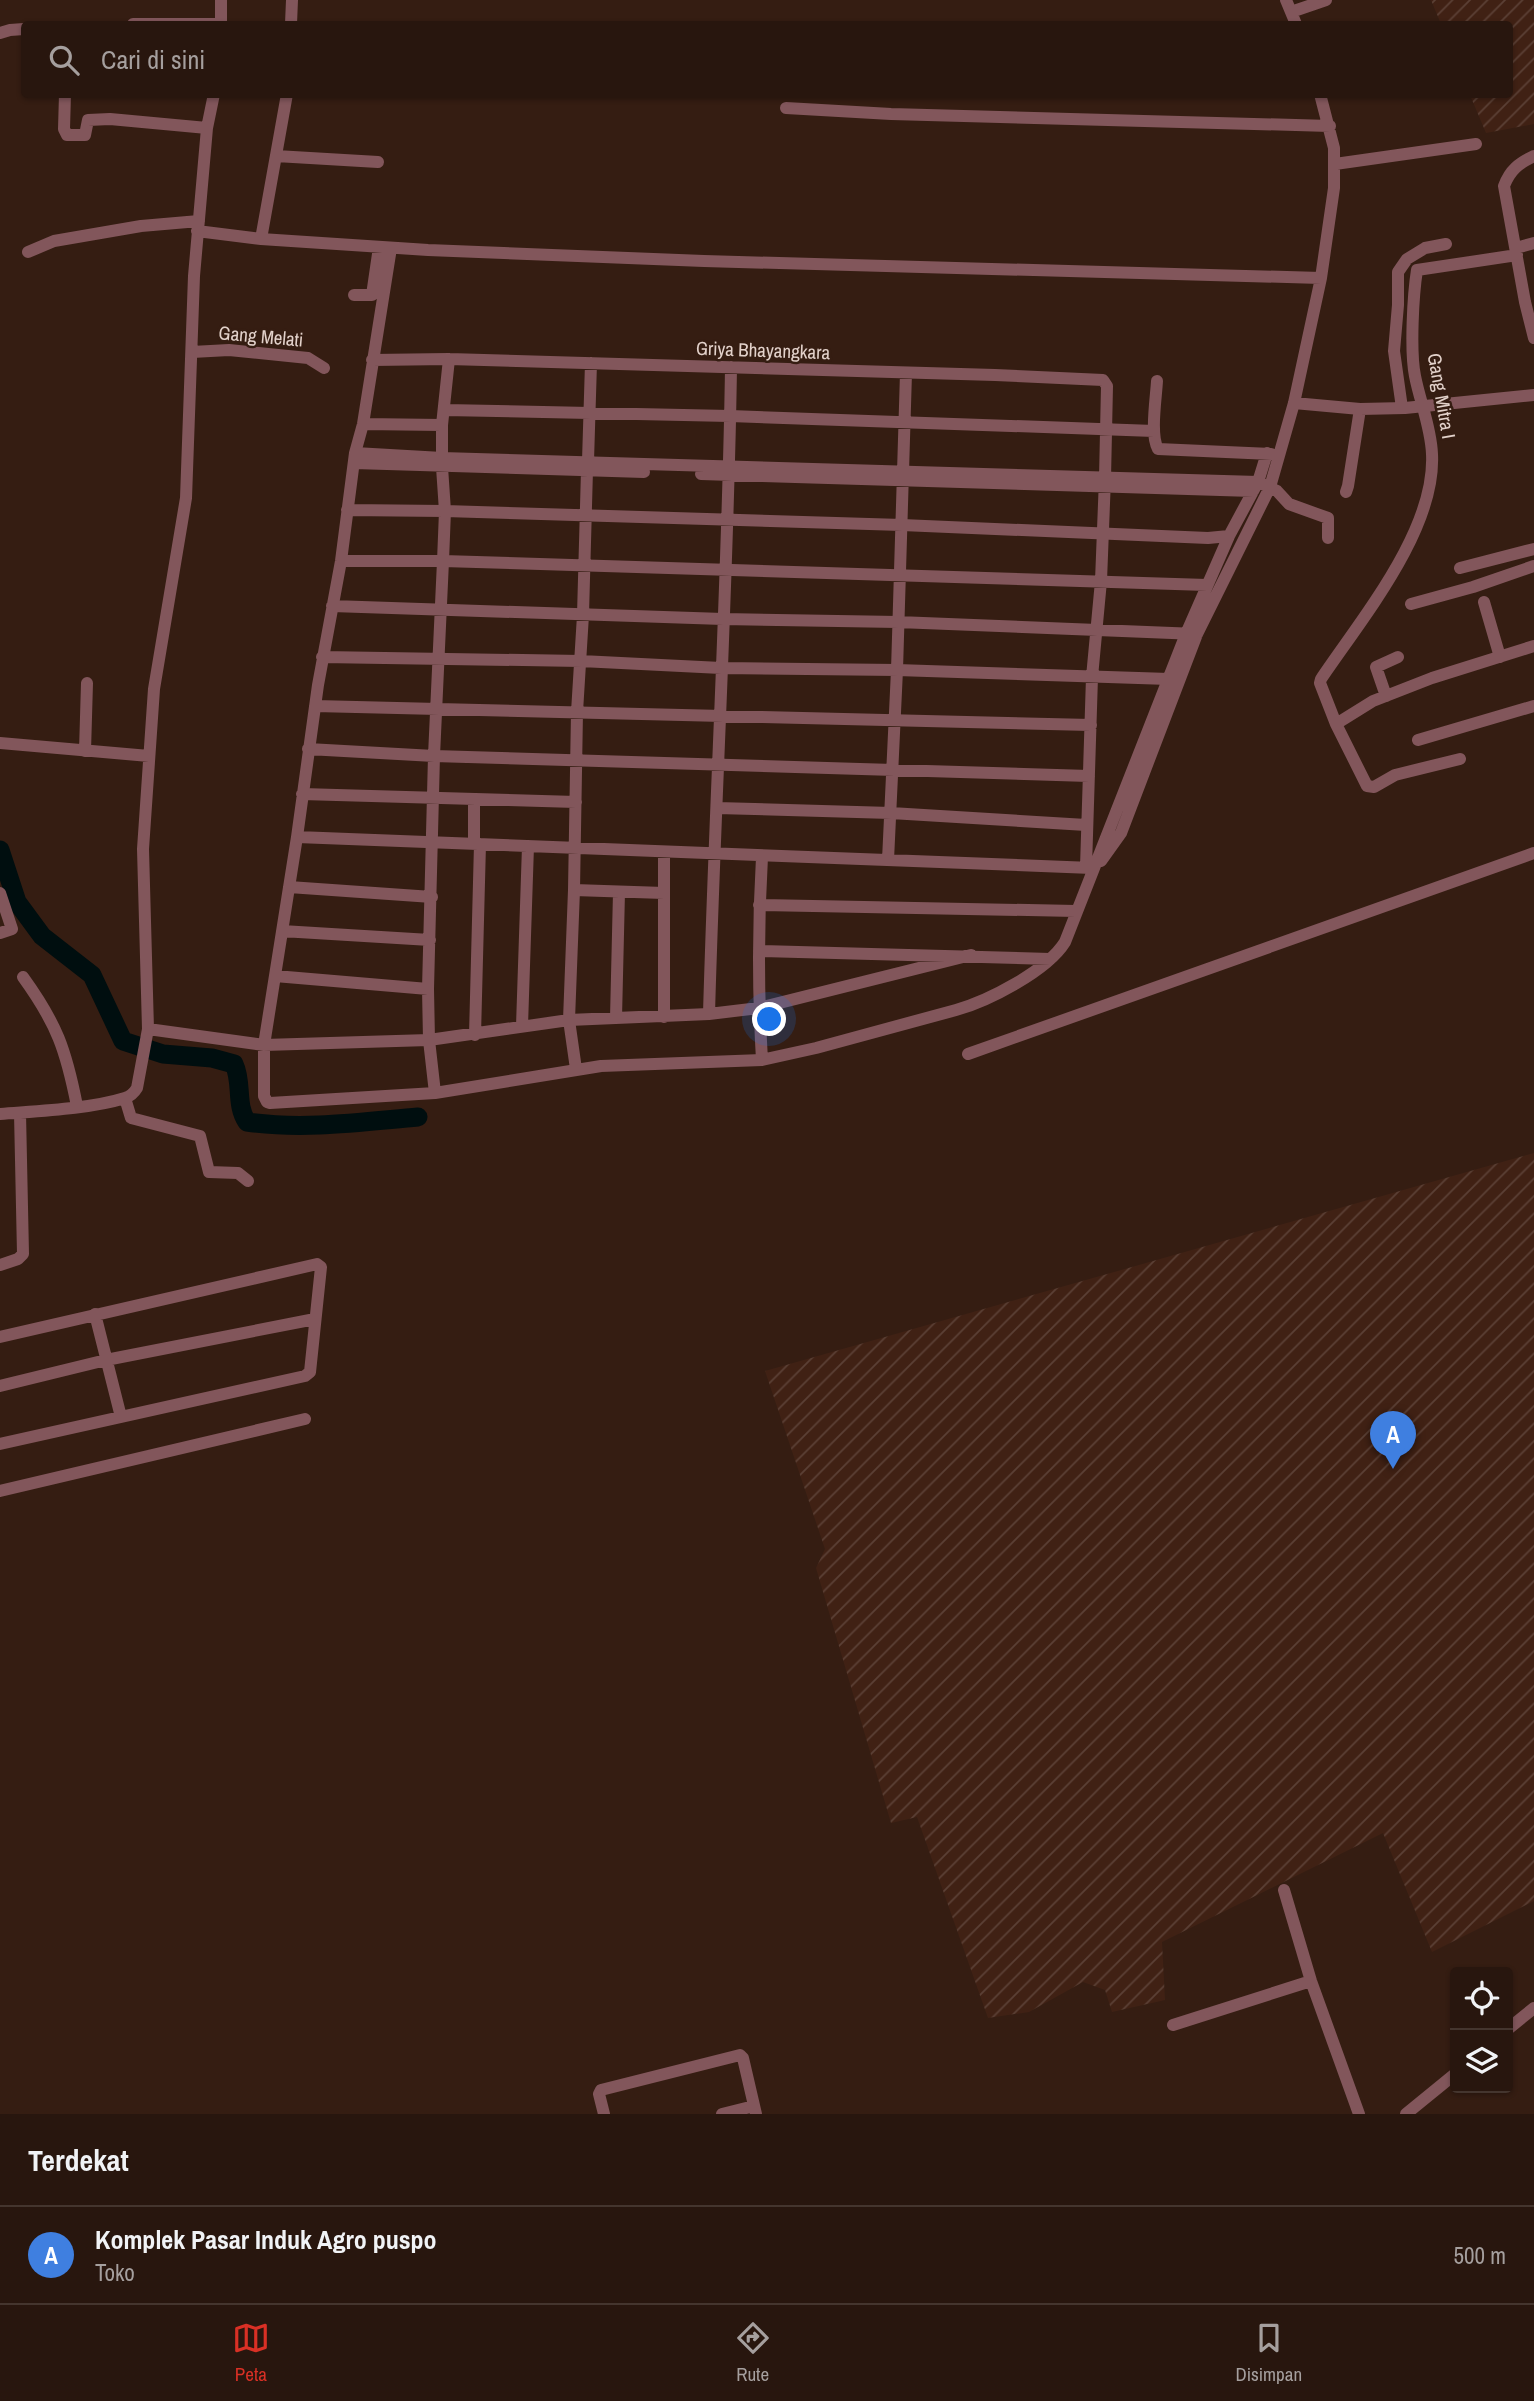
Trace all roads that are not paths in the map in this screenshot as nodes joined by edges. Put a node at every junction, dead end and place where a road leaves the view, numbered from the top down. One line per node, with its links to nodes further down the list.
1 (221, 0): 5 (street)
2 (292, 0): 6 (street)
3 (1326, 0): 4 (street)
4 (1291, 12)
5 (220, 21)
6 (291, 21)
7 (21, 30): 8 (street)
8 (0, 33)
9 (65, 98): 15 (street)
10 (213, 98): 15 (street)
11 (286, 98): 17 (street)
12 (1321, 98): 14 (street)
13 (786, 108): 14 (street)
14 (1329, 125): 20 (street)
15 (206, 128): 21 (street)
16 (1476, 144): 20 (street)
17 (276, 156): 19 (street); 22 (street)
18 (1534, 156): 26 (street)
19 (378, 162)
20 (1335, 164): 28 (street)
21 (198, 226): 22 (street); 27 (street); 31 (street)
22 (261, 239): 25 (street)
23 (1534, 243): 26 (street)
24 (1446, 244): 42 (street)
25 (385, 248): 28 (street); 29 (street); 33 (street)
26 (1516, 251): 30 (street); 41 (street, Gang Mitra I)
27 (28, 252)
28 (1321, 278): 40 (street)
29 (354, 295)
30 (1534, 338)
31 (191, 352): 35 (street, Gang Melati); 112 (street)
32 (449, 359): 33 (street, Griya Bhayangkara); 34 (street, Griya Bhayangkara); 44 (street)
33 (372, 360): 48 (street)
34 (591, 363): 36 (street, Griya Bhayangkara); 45 (street)
35 (324, 368)
36 (731, 368): 37 (street, Griya Bhayangkara); 46 (street)
37 (906, 373): 47 (street); 50 (street, Griya Bhayangkara)
38 (1157, 382): 51 (street)
39 (1534, 395): 41 (street)
40 (1294, 403): 43 (street); 52 (street)
41 (1422, 407): 42 (street); 106 (street, Gang Mitra I)
42 (1403, 408): 43 (street)
43 (1360, 409): 60 (street)
44 (445, 410): 45 (street); 49 (street)
45 (589, 413): 46 (street); 55 (street)
46 (730, 416): 47 (street); 56 (street)
47 (904, 422): 50 (street); 57 (street)
48 (363, 424): 49 (street); 53 (street)
49 (442, 425): 54 (street)
50 (1107, 427): 51 (street); 58 (street, Griya Bhayangkara)
51 (1154, 431): 52 (street)
52 (1273, 454): 59 (street)
53 (355, 458): 54 (street); 61 (street)
54 (442, 462): 55 (street); 62 (street)
55 (587, 466): 56 (street); 63 (street)
56 (729, 471): 57 (street); 64 (street)
57 (902, 475): 58 (street); 65 (street)
58 (1105, 483): 59 (street); 66 (street, Griya Bhayangkara)
59 (1260, 487): 67 (street); 68 (street); 87 (street)
60 (1346, 492)
61 (347, 510): 62 (street); 70 (street)
62 (444, 510): 63 (street); 71 (street)
63 (585, 516): 64 (street); 72 (street)
64 (728, 520): 65 (street); 75 (street)
65 (902, 525): 66 (street); 76 (street)
66 (1103, 532): 67 (street); 77 (street, Griya Bhayangkara)
67 (1229, 536): 78 (street)
68 (1328, 538)
69 (1534, 550): 74 (street)
70 (341, 561): 71 (street); 81 (street)
71 (443, 561): 72 (street); 82 (street)
72 (584, 566): 75 (street); 83 (street)
73 (1534, 566): 80 (street)
74 (1460, 568)
75 (727, 569): 76 (street); 84 (street)
76 (900, 575): 77 (street); 85 (street)
77 (1101, 581): 78 (street); 86 (street, Griya Bhayangkara)
78 (1207, 585): 87 (street)
79 (1484, 602): 91 (street)
80 (1411, 604)
81 (332, 606): 82 (street); 89 (street)
82 (442, 610): 83 (street); 92 (street)
83 (583, 615): 84 (street); 93 (street)
84 (723, 619): 85 (street); 94 (street)
85 (898, 622): 86 (street); 95 (street)
86 (1095, 630): 87 (street); 96 (street, Griya Bhayangkara)
87 (1192, 634): 97 (street); 136 (street)
88 (1534, 646): 91 (street)
89 (323, 657): 92 (street); 100 (street)
90 (1398, 657): 99 (street)
91 (1500, 657): 99 (street)
92 (438, 658): 93 (street); 102 (street)
93 (581, 661): 94 (street); 103 (street)
94 (721, 668): 95 (street); 104 (street)
95 (897, 670): 96 (street); 105 (street)
96 (1092, 677): 97 (street); 107 (street, Griya Bhayangkara)
97 (1169, 679): 136 (street)
98 (87, 683): 111 (street)
99 (1386, 696): 106 (street)
100 (315, 706): 102 (street); 110 (street)
101 (1534, 706): 108 (street)
102 (436, 707): 103 (street); 113 (street)
103 (577, 712): 104 (street); 114 (street)
104 (721, 715): 105 (street); 116 (street)
105 (894, 719): 107 (street); 117 (street)
106 (1336, 723): 115 (street)
107 (1091, 725): 118 (street, Griya Bhayangkara)
108 (1418, 740)
109 (0, 743): 111 (street)
110 (308, 749): 113 (street); 119 (street)
111 (85, 751): 112 (street)
112 (149, 755): 160 (street)
113 (433, 756): 114 (street); 120 (street)
114 (577, 759): 116 (street); 122 (street)
115 (1460, 759)
116 (718, 765): 117 (street); 123 (street)
117 (892, 768): 118 (street); 124 (street)
118 (1089, 776): 125 (street, Griya Bhayangkara)
119 (302, 794): 120 (street); 126 (street)
120 (433, 798): 121 (street); 127 (street)
121 (474, 800): 122 (street); 128 (street)
122 (576, 802): 130 (street)
123 (717, 808): 124 (street); 133 (street)
124 (891, 813): 125 (street); 135 (street)
125 (1086, 825): 136 (street, Griya Bhayangkara)
126 (297, 837): 127 (street); 137 (street)
127 (432, 842): 128 (street); 142 (street)
128 (477, 844): 129 (street); 161 (street)
129 (528, 846): 130 (street); 159 (street)
130 (574, 848): 131 (street); 138 (street)
131 (664, 852): 133 (street); 141 (street)
132 (1534, 853): 164 (street)
133 (713, 855): 134 (street); 155 (street)
134 (762, 856): 135 (street); 143 (street)
135 (888, 860): 136 (street)
136 (1092, 869): 144 (street)
137 (289, 887): 142 (street); 145 (street)
138 (575, 890): 139 (street); 158 (street)
139 (619, 892): 141 (street); 157 (street)
140 (0, 893): 146 (street)
141 (664, 893): 156 (street)
142 (432, 897): 147 (street)
143 (759, 905): 144 (street); 148 (street)
144 (1076, 911): 150 (street)
145 (282, 931): 147 (street); 151 (street)
146 (0, 933)
147 (430, 940): 153 (street)
148 (759, 951): 149 (street); 154 (street)
149 (971, 955): 150 (street); 154 (street)
150 (1050, 959): 165 (street)
151 (275, 976): 153 (street); 163 (street)
152 (23, 977): 169 (street)
153 (428, 989): 162 (street)
154 (759, 1008): 155 (street); 165 (street)
155 (709, 1014): 156 (street)
156 (664, 1017): 157 (street)
157 (616, 1018): 158 (street)
158 (569, 1020): 159 (street); 166 (street)
159 (522, 1026): 161 (street)
160 (148, 1029): 163 (street); 168 (street)
161 (475, 1035): 162 (street)
162 (429, 1041): 163 (street); 167 (street)
163 (264, 1045): 167 (street)
164 (968, 1054)
165 (762, 1059): 166 (street)
166 (576, 1069): 167 (street)
167 (435, 1093)
168 (125, 1098): 169 (street); 172 (street)
169 (77, 1106): 170 (street)
170 (20, 1113): 171 (street); 173 (street)
171 (0, 1114)
172 (248, 1181)
173 (0, 1265)
174 (95, 1314): 175 (street); 176 (street); 177 (street)
175 (315, 1319): 177 (street); 179 (street)
176 (0, 1337)
177 (106, 1360): 178 (street); 179 (street)
178 (0, 1386)
179 (121, 1418): 181 (street)
180 (305, 1419): 182 (street)
181 (0, 1444)
182 (0, 1491)
183 (1284, 1891): 184 (street)
184 (1311, 1982): 186 (street); 192 (street)
185 (1534, 2007): 187 (street)
186 (1173, 2025)
187 (1513, 2025)
188 (1450, 2078): 193 (street)
189 (755, 2110): 190 (street); 191 (street)
190 (604, 2114)
191 (722, 2114)
192 (1359, 2114)
193 (1406, 2114)

